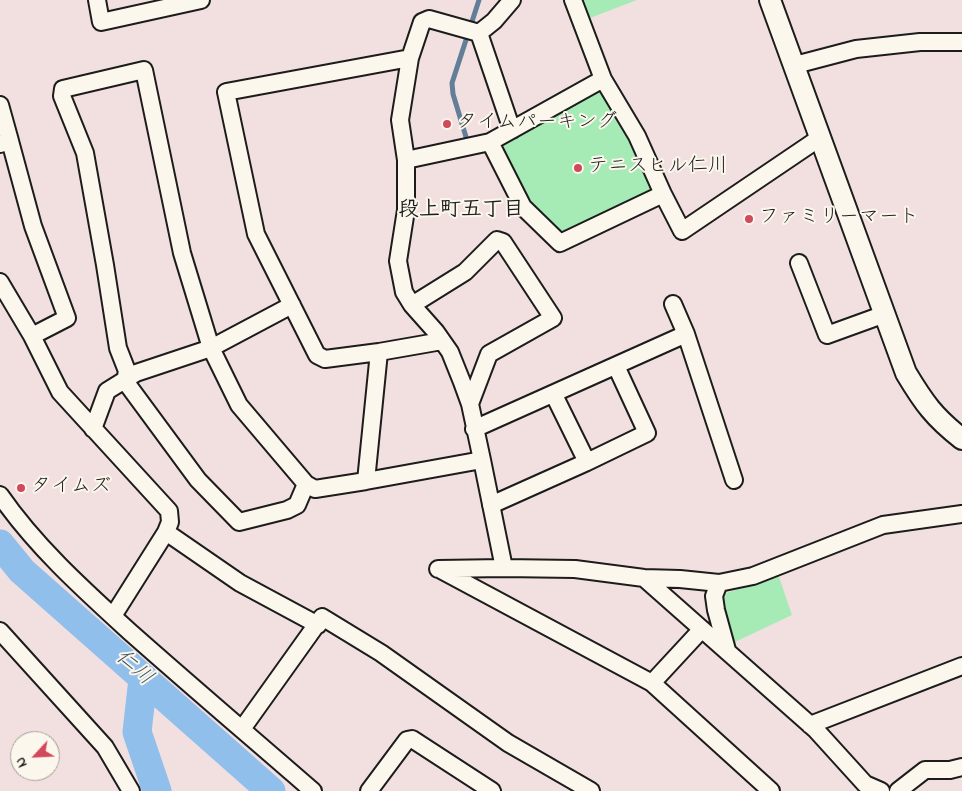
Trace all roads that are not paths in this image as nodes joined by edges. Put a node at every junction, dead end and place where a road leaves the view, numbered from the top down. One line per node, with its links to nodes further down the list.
1 (97, 0): 2 (street)
2 (201, 0)
3 (512, 0): 6 (street)
4 (572, 0): 10 (street)
5 (770, 0): 9 (street)
6 (479, 33): 8 (street); 12 (street)
7 (962, 42): 9 (street)
8 (410, 58): 16 (street); 21 (street)
9 (795, 65): 13 (street)
10 (603, 78): 12 (street); 17 (street)
11 (0, 105): 14 (street)
12 (512, 130): 15 (street)
13 (821, 137): 17 (street); 23 (street)
14 (5, 142): 25 (street)
15 (490, 142): 16 (street); 17 (street)
16 (406, 160): 22 (street)
17 (663, 194)
18 (799, 263): 23 (street)
19 (0, 282): 25 (street)
20 (673, 304): 24 (street)
21 (292, 305): 27 (street); 28 (street)
22 (412, 305): 26 (street); 32 (street)
23 (884, 314): 35 (street)
24 (686, 334): 29 (street); 38 (street)
25 (32, 336): 33 (street)
26 (442, 341): 28 (street); 32 (street)
27 (211, 348): 30 (street); 30 (street); 40 (street)
28 (379, 352): 39 (street)
29 (616, 366): 31 (street); 37 (street)
30 (125, 381): 33 (street); 40 (street)
31 (554, 394): 34 (street); 37 (street)
32 (470, 404): 34 (street)
33 (93, 429): 44 (street)
34 (474, 430): 36 (street)
35 (962, 439)
36 (482, 460): 39 (street); 42 (street)
37 (587, 462): 42 (street)
38 (734, 480)
39 (366, 482): 40 (street)
40 (306, 484)
41 (0, 495): 48 (street)
42 (492, 504): 45 (street)
43 (962, 514): 47 (street)
44 (166, 532): 48 (street); 49 (street)
45 (504, 568): 46 (street); 54 (street)
46 (644, 578): 47 (street); 50 (street)
47 (719, 583): 52 (street)
48 (113, 616): 56 (street)
49 (318, 625): 56 (street); 62 (street)
50 (702, 629): 52 (street); 54 (street)
51 (0, 631): 58 (street)
52 (726, 650): 55 (street)
53 (962, 666): 55 (street)
54 (652, 682): 63 (street)
55 (810, 725): 64 (street)
56 (242, 729): 59 (street)
57 (962, 767): 65 (street)
58 (131, 791)
59 (313, 791)
60 (369, 791): 61 (street)
61 (492, 791)
62 (590, 791)
63 (771, 791)
64 (881, 791)
65 (898, 791)

